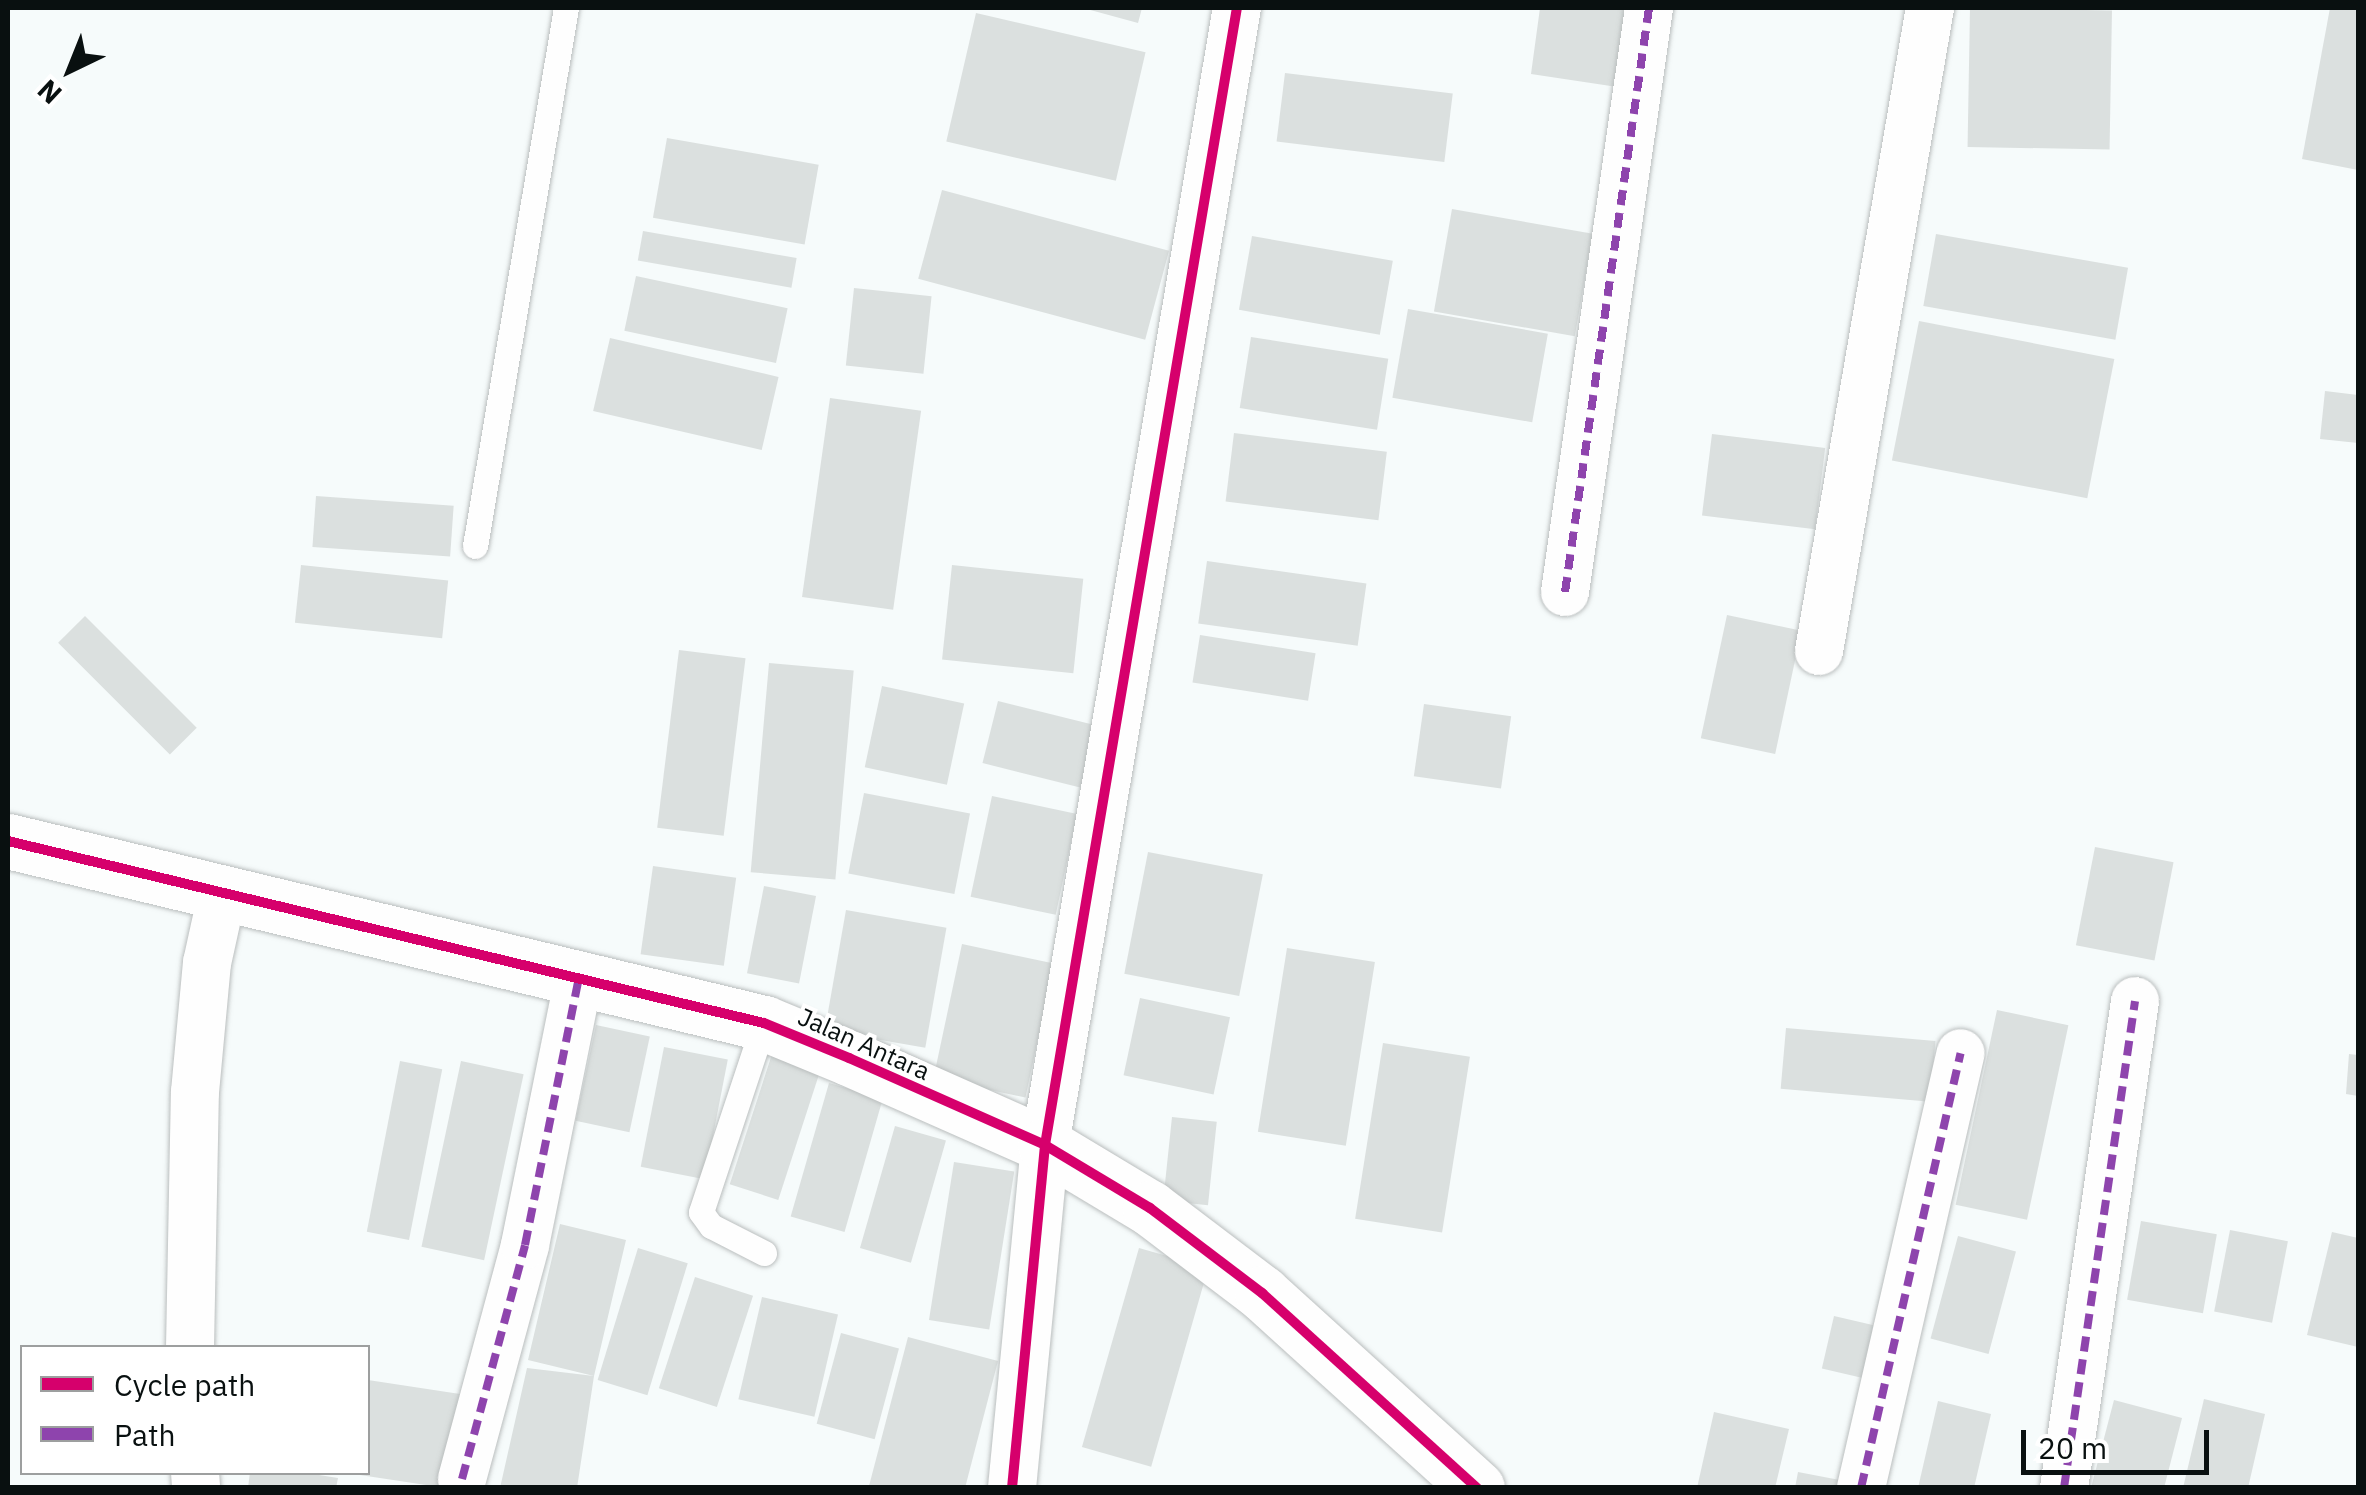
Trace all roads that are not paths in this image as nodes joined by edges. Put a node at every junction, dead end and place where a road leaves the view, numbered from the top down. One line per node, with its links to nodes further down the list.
1 (566, 8): 5 (lane)
2 (1237, 8): 14 (street)
3 (1649, 8): 6 (street)
4 (1930, 8): 7 (street)
5 (475, 546)
6 (1565, 592)
7 (1819, 651)
8 (8, 841): 9 (street, Jalan Antara)
9 (223, 890): 10 (street, Jalan Antara); 16 (street)
10 (578, 978): 12 (street, Jalan Antara); 17 (street)
11 (2135, 1001): 21 (street)
12 (764, 1023): 14 (street, Jalan Antara); 15 (lane)
13 (1961, 1053): 20 (street)
14 (1045, 1146): 18 (street); 19 (street, Jalan Antara)
15 (764, 1252)
16 (190, 1345)
17 (462, 1480)
18 (1012, 1488)
19 (1477, 1488)
20 (1861, 1488)
21 (2064, 1488)

